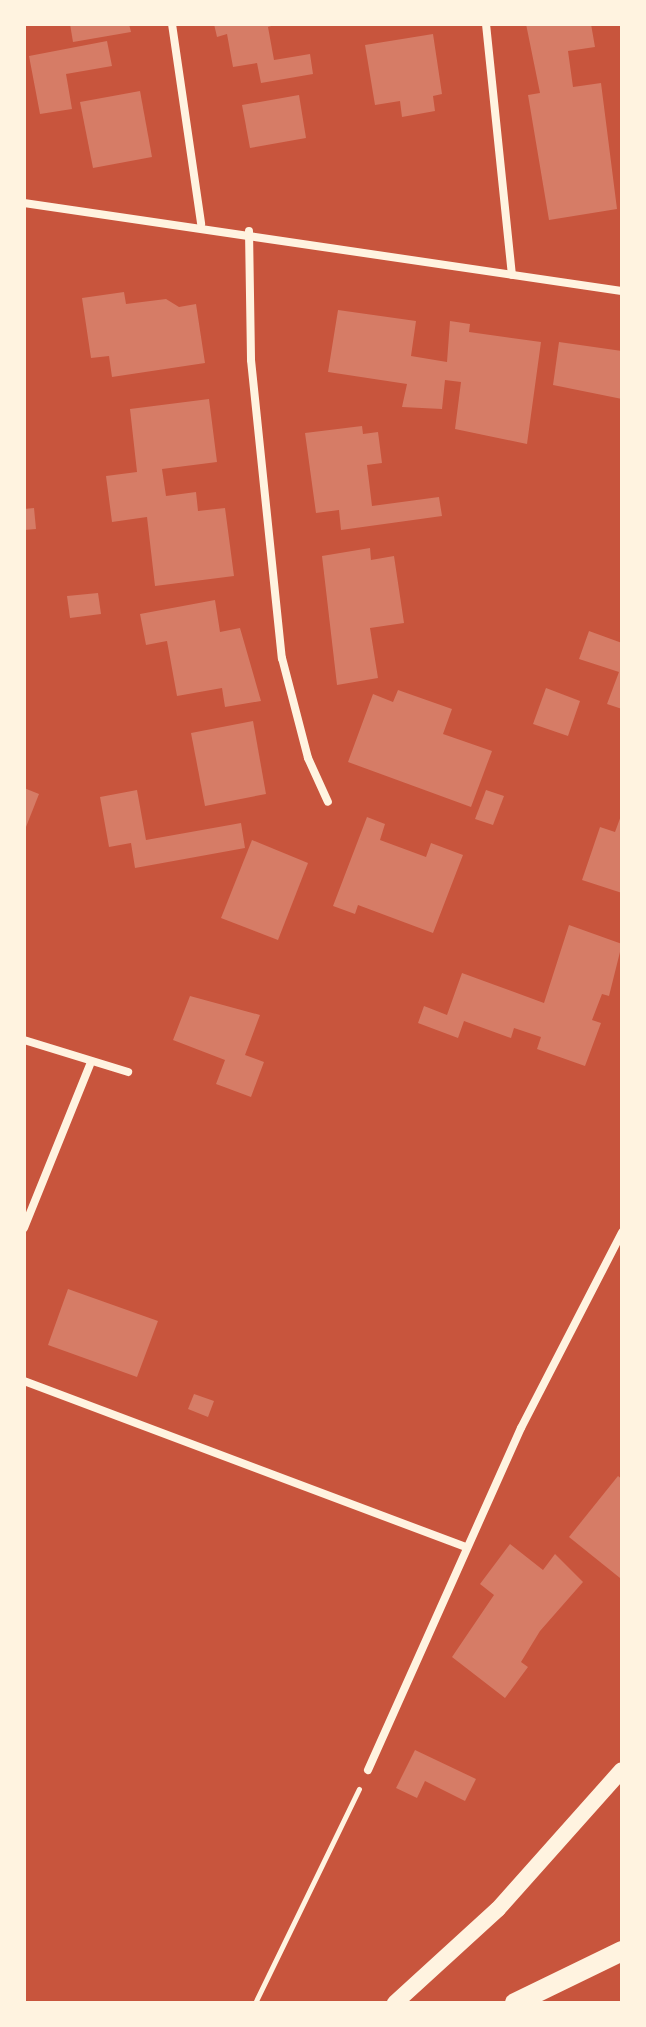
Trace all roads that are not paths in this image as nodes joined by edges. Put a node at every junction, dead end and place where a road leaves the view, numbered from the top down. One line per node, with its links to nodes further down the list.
1 (172, 24): 4 (street)
2 (486, 24): 6 (street)
3 (24, 203): 4 (street)
4 (201, 224): 5 (street)
5 (249, 231): 6 (street); 8 (street)
6 (512, 275): 7 (street)
7 (622, 291)
8 (328, 802)
9 (24, 1040): 10 (street)
10 (90, 1065): 11 (street); 12 (street)
11 (128, 1072)
12 (24, 1228)
13 (622, 1232): 15 (street)
14 (24, 1381): 15 (street)
15 (466, 1547): 16 (street)
16 (368, 1770)
17 (622, 1770): 19 (main road)
18 (622, 1951): 20 (main road)
19 (395, 2003)
20 (515, 2003)

